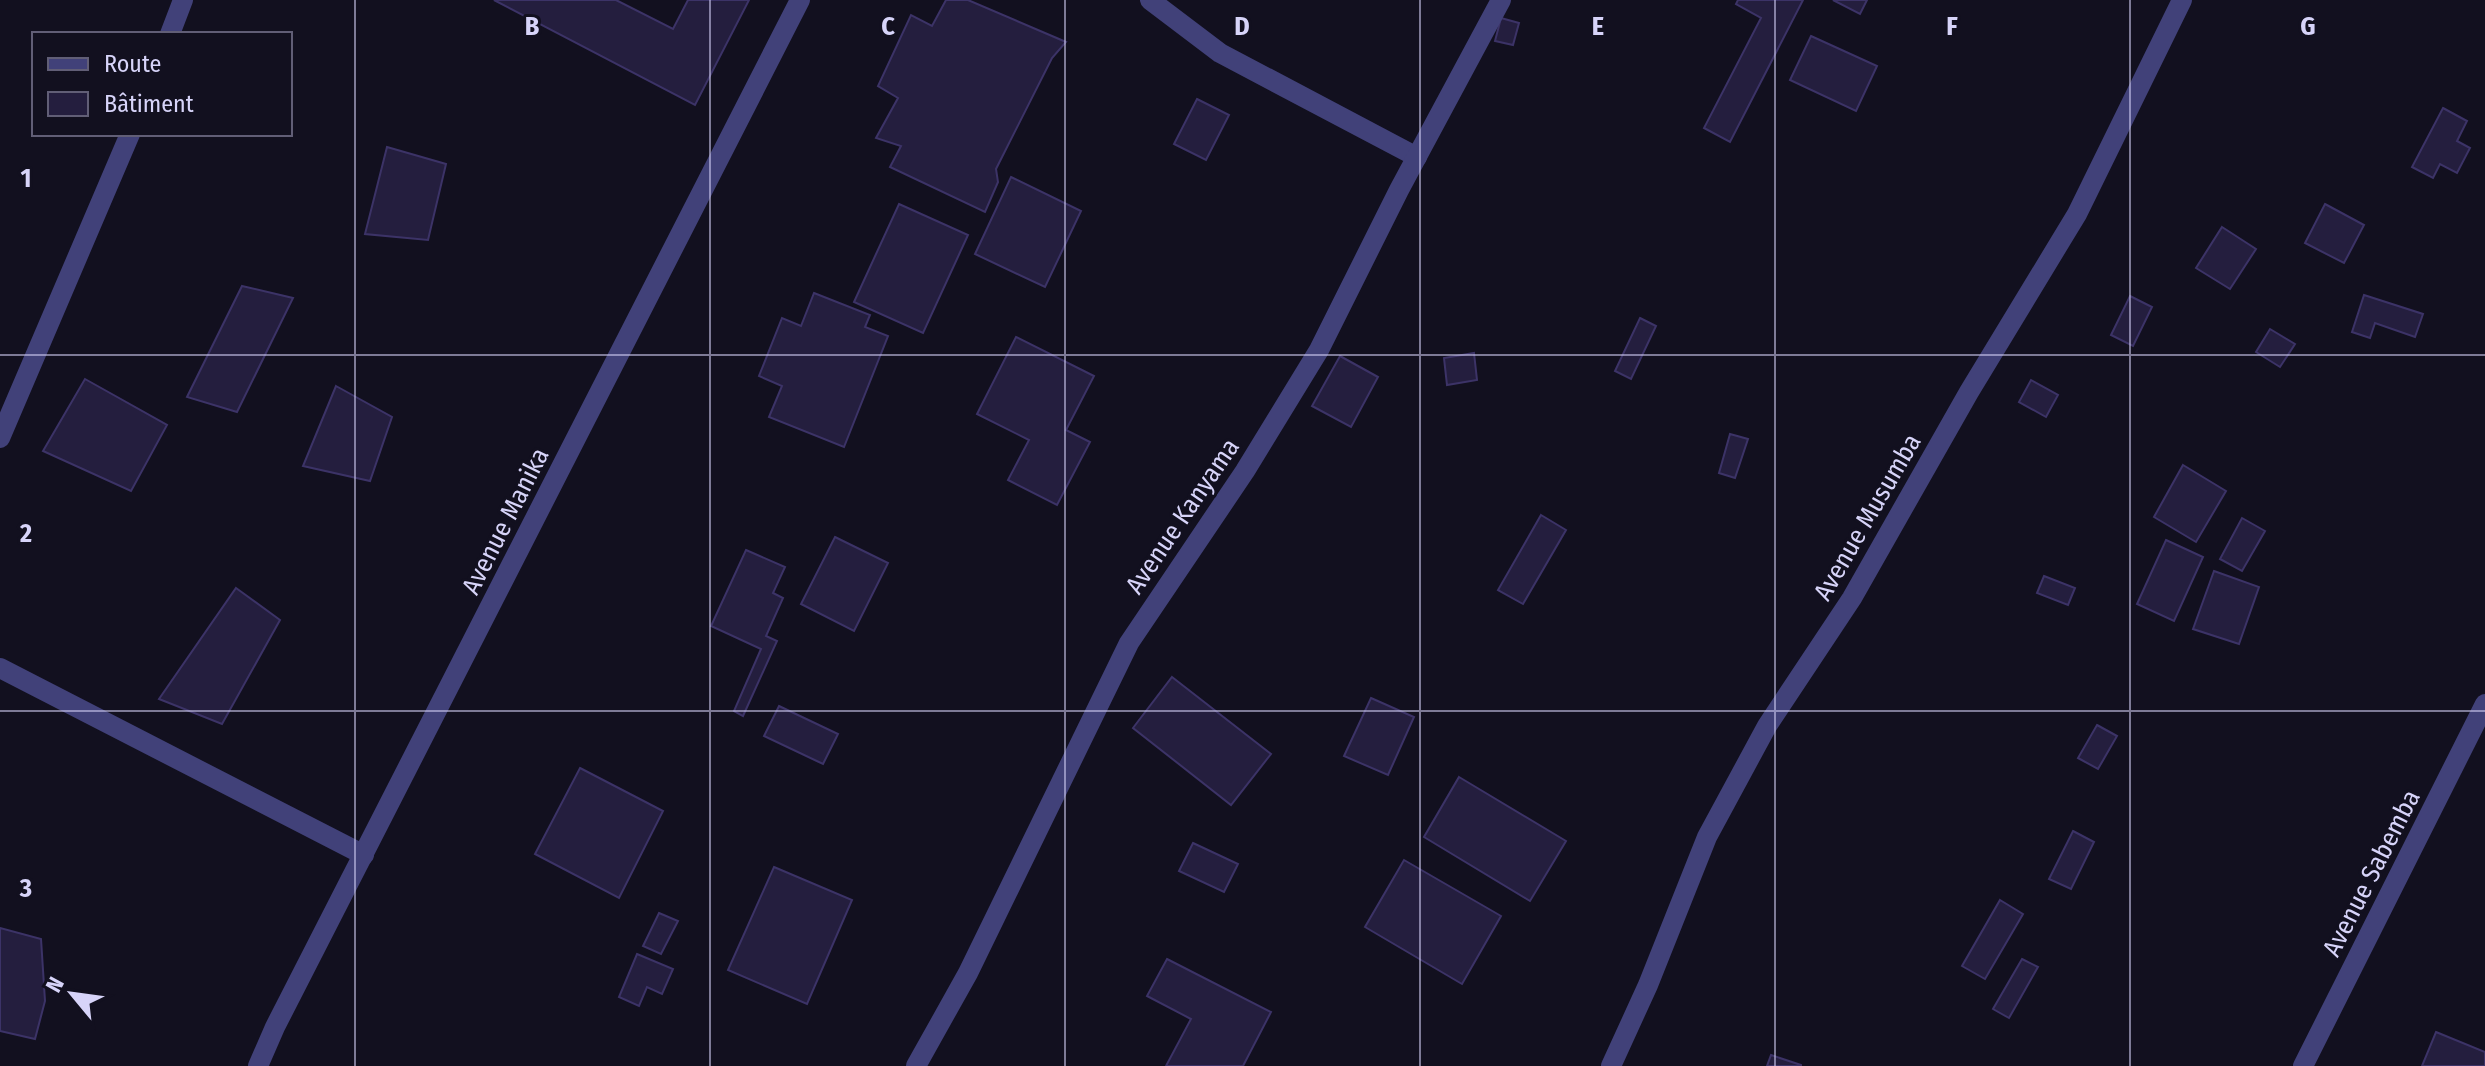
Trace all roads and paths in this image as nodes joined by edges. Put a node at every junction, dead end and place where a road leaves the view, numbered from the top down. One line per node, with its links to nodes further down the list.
1 (183, 0): 6 (street)
2 (800, 0): 12 (street, Avenue Manika)
3 (1150, 0): 8 (street)
4 (1501, 0): 8 (street, Avenue Kanyama)
5 (2182, 0): 15 (street, Avenue Musumba)
6 (171, 32)
7 (129, 136): 9 (street)
8 (1417, 157): 14 (street, Avenue Kanyama)
9 (0, 438)
10 (0, 668): 12 (street)
11 (2485, 704): 16 (street, Avenue Sabemba)
12 (364, 855): 13 (street, Avenue Manika)
13 (258, 1066)
14 (916, 1066)
15 (1611, 1066)
16 (2303, 1066)

